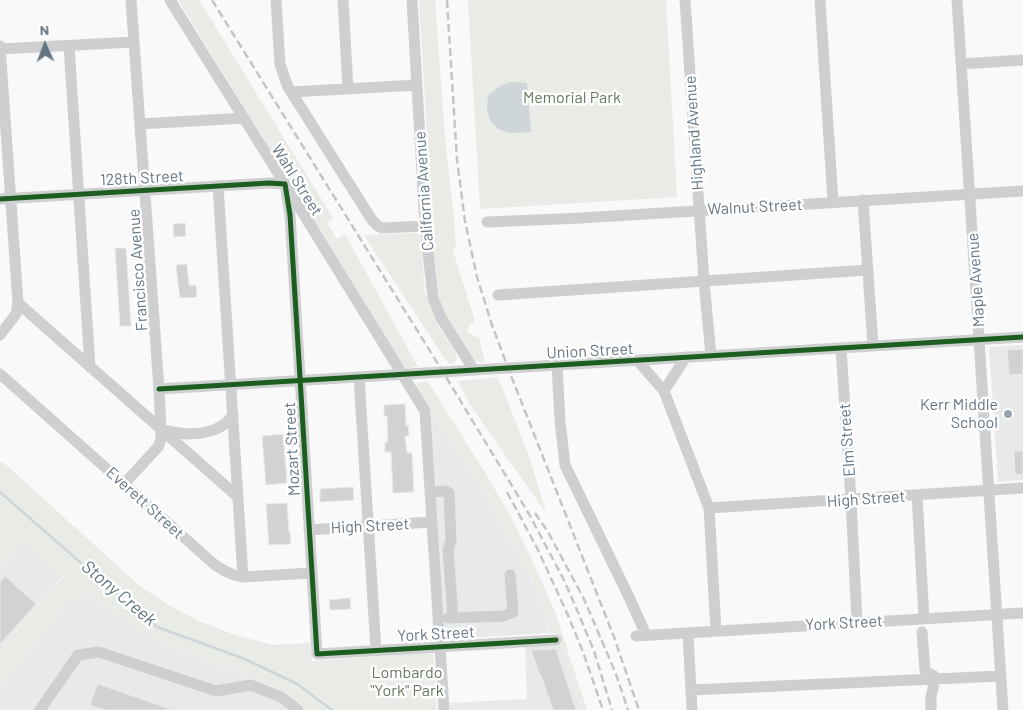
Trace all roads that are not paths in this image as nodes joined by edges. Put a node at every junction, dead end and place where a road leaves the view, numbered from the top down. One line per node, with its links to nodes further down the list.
1 (131, 0): 9 (street, Francisco Avenue)
2 (170, 0): 17 (street, Wahl Street)
3 (276, 0): 16 (street)
4 (342, 0): 15 (street)
5 (412, 0): 14 (street, California Avenue)
6 (685, 0): 28 (street, Highland Avenue)
7 (820, 0): 27 (street)
8 (957, 0): 13 (street, Maple Avenue)
9 (134, 42): 10 (street); 18 (street, Francisco Avenue)
10 (69, 46): 11 (street); 24 (street)
11 (0, 48): 25 (street)
12 (1023, 60): 13 (street)
13 (961, 64): 23 (street, Maple Avenue)
14 (417, 86): 15 (street); 30 (street, California Avenue)
15 (348, 89): 16 (street)
16 (292, 92): 30 (street)
17 (244, 118): 18 (street); 19 (street, Wahl Street)
18 (140, 124): 21 (street, Francisco Avenue)
19 (285, 184): 20 (street, 128th Street); 47 (street, Wahl Street); 49 (street, Mozart Street)
20 (218, 186): 21 (street, 128th Street); 50 (street)
21 (144, 191): 24 (street, 128th Street); 51 (street, Francisco Avenue)
22 (1023, 191): 23 (street, Walnut Street)
23 (970, 194): 26 (street, Walnut Street); 37 (street, Maple Avenue)
24 (79, 195): 25 (street, 128th Street); 44 (street)
25 (5, 199): 34 (street)
26 (863, 200): 27 (street, Walnut Street); 31 (street)
27 (834, 202): 28 (street, Walnut Street)
28 (700, 210): 29 (street, Walnut Street); 32 (street, Highland Avenue)
29 (487, 222)
30 (425, 226): 45 (street, California Avenue)
31 (868, 270): 32 (street); 38 (street)
32 (704, 281): 33 (street); 40 (street, Highland Avenue)
33 (498, 296)
34 (18, 303): 35 (street); 44 (street)
35 (0, 335)
36 (1023, 337): 37 (street, Union Street)
37 (979, 340): 38 (street, Union Street); 57 (street, Maple Avenue)
38 (873, 346): 39 (street, Union Street)
39 (841, 348): 40 (street, Union Street); 61 (street, Elm Street)
40 (711, 356): 41 (street, Union Street)
41 (686, 357): 42 (street, Union Street); 52 (street)
42 (637, 360): 43 (street, Union Street); 52 (street)
43 (557, 365): 45 (street, Union Street); 79 (street, York Street)
44 (90, 367): 54 (street)
45 (474, 370): 47 (street, Union Street)
46 (0, 374): 55 (street, Everett Street)
47 (402, 374): 48 (street, Union Street); 58 (street)
48 (358, 377): 49 (street, Union Street); 64 (street)
49 (300, 380): 50 (street, Union Street); 65 (street, Mozart Street)
50 (231, 385): 51 (street, Union Street); 53 (street)
51 (159, 389): 54 (street, Francisco Avenue)
52 (664, 391): 62 (street)
53 (233, 415): 54 (street); 60 (street)
54 (161, 430): 55 (street, Francisco Avenue); 60 (street)
55 (124, 484): 70 (street, Everett Street)
56 (1023, 488): 57 (street, High Street)
57 (989, 490): 59 (street, High Street); 72 (street, Maple Avenue)
58 (430, 492): 63 (street); 66 (street)
59 (917, 495): 61 (street, High Street); 75 (street)
60 (238, 497): 70 (street)
61 (851, 500): 62 (street, High Street); 76 (street, Elm Street)
62 (709, 508): 77 (street)
63 (431, 522): 64 (street, High Street); 67 (street)
64 (368, 526): 65 (street, High Street); 82 (street)
65 (309, 530): 68 (street, Mozart Street)
66 (448, 549): 67 (street); 73 (street)
67 (433, 550): 74 (street)
68 (311, 573): 70 (street, Everett Street); 83 (street, Mozart Street)
69 (510, 575): 73 (street)
70 (243, 577)
71 (1023, 613): 72 (street, York Street)
72 (997, 614): 75 (street, York Street); 84 (street, Maple Avenue)
73 (453, 618): 74 (street)
74 (438, 619): 81 (street)
75 (924, 619): 76 (street, York Street)
76 (857, 623): 77 (street, York Street)
77 (716, 631): 79 (street, York Street)
78 (922, 632): 85 (street)
79 (688, 633): 86 (street)
80 (556, 640): 81 (street, York Street)
81 (440, 646): 82 (street, York Street); 89 (street)
82 (376, 650): 83 (street, York Street)
83 (317, 654)
84 (1001, 676): 85 (street); 92 (street, Maple Avenue)
85 (935, 678): 86 (street); 91 (street)
86 (691, 690): 90 (street)
87 (40, 710): 88 (street)
88 (298, 710)
89 (444, 710)
90 (692, 710)
91 (931, 710)
92 (1003, 710)

